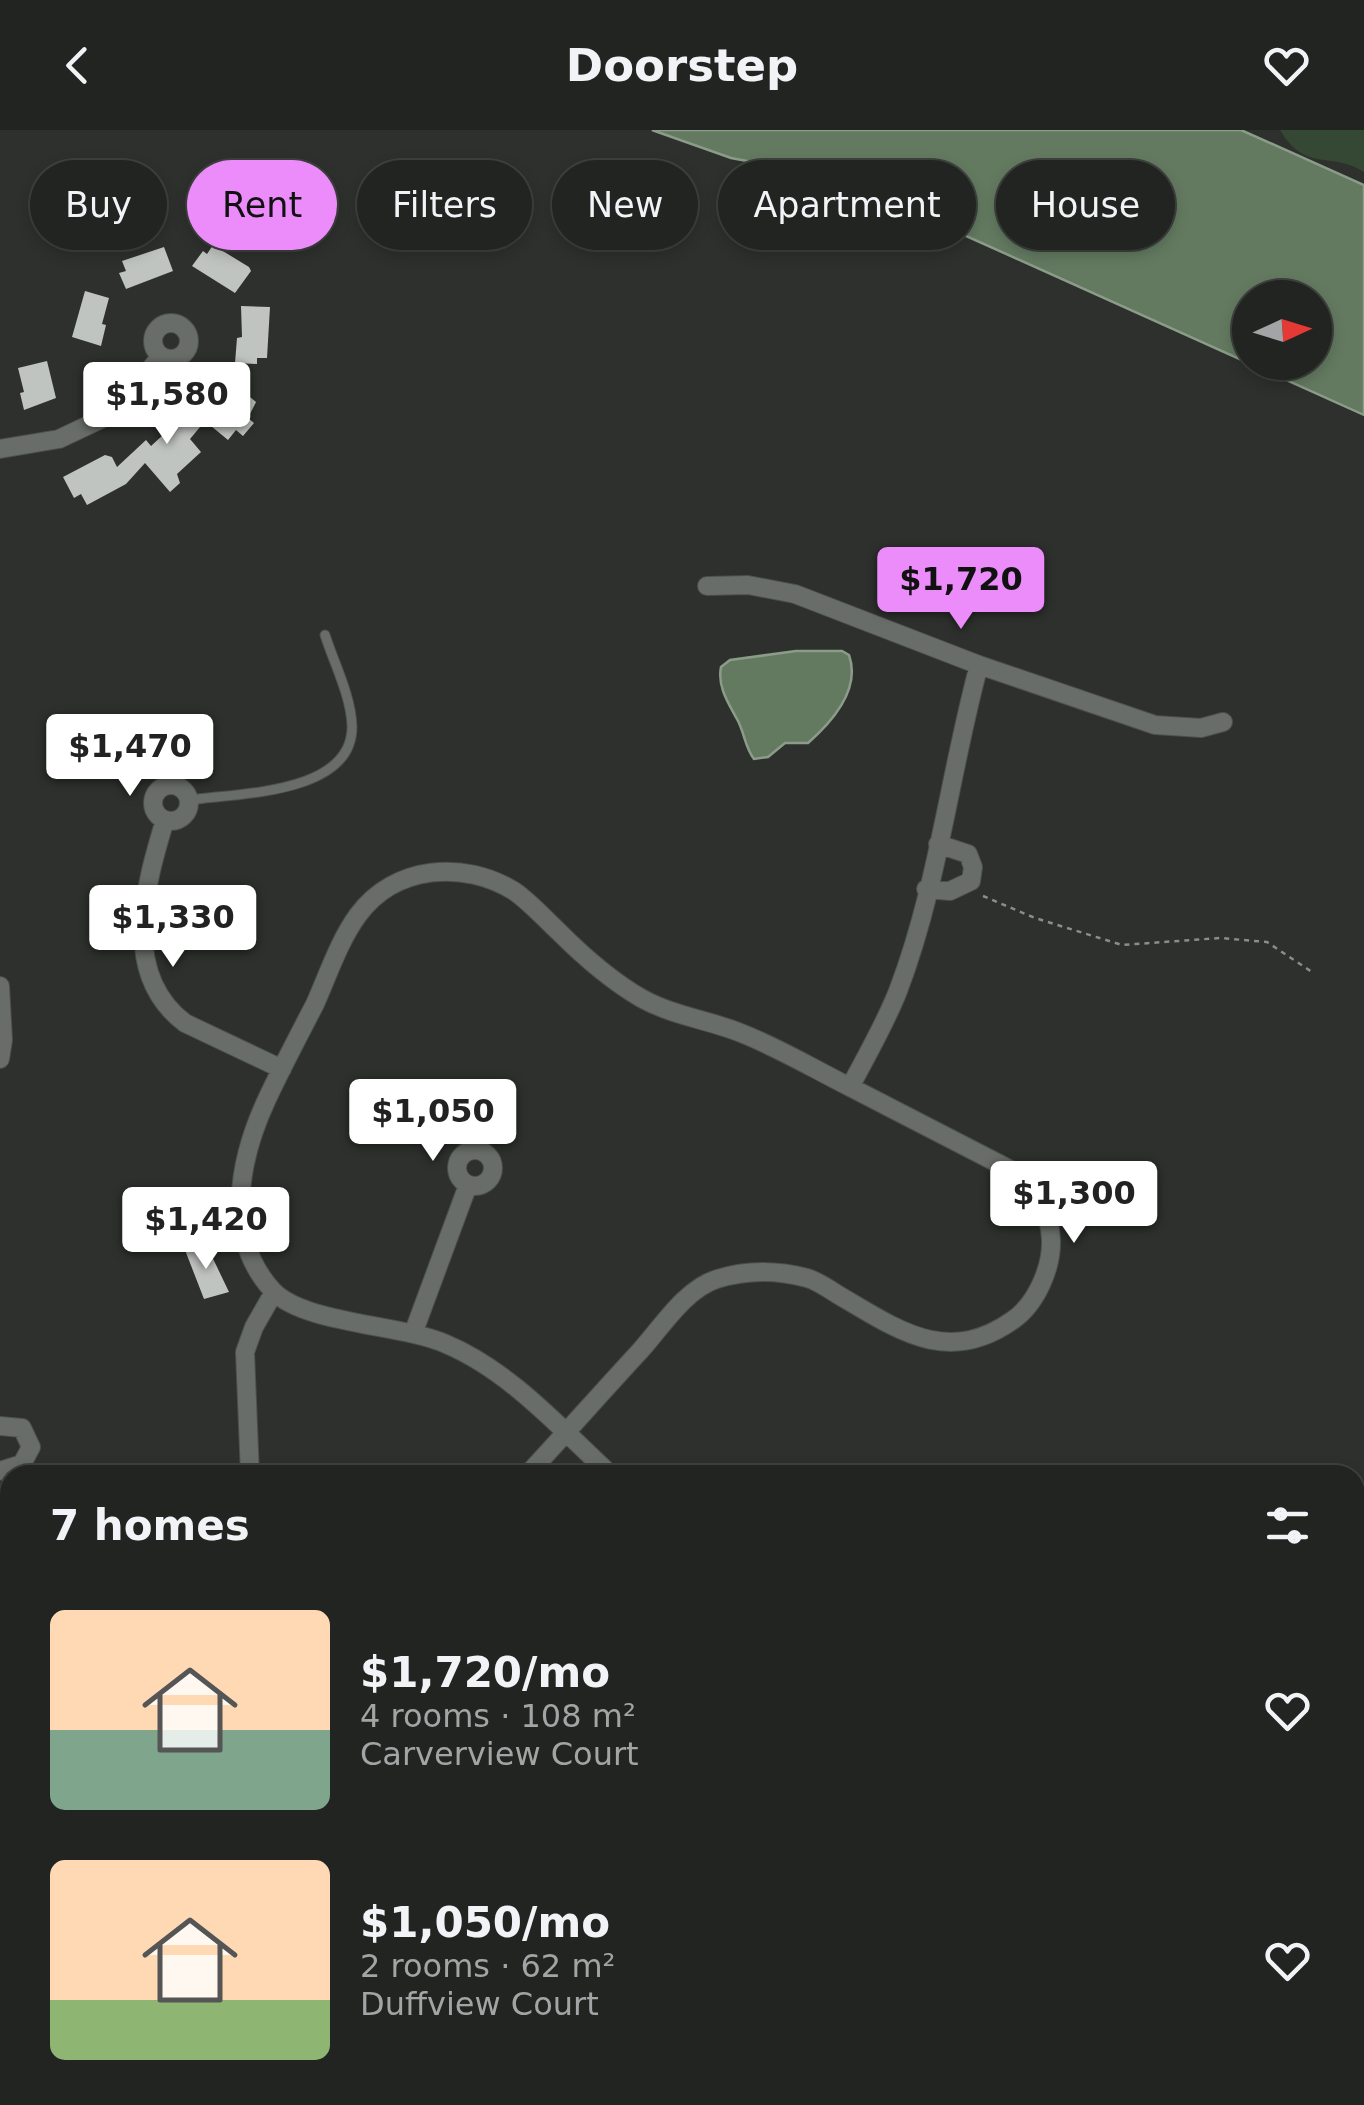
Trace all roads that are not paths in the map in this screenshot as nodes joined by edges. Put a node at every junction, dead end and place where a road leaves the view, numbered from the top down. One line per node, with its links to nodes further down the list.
1 (160, 356): 2 (street)
2 (0, 449)
3 (707, 586): 5 (street)
4 (325, 635): 7 (lane)
5 (979, 665): 6 (street); 9 (street)
6 (1223, 722)
7 (190, 800): 8 (street); 8 (street)
8 (165, 820): 13 (street)
9 (938, 844): 10 (street); 10 (street)
10 (926, 889): 14 (street)
11 (0, 986): 12 (street)
12 (0, 1059)
13 (282, 1069): 14 (street); 16 (street)
14 (850, 1086): 19 (street)
15 (468, 1185): 17 (street)
16 (274, 1292): 17 (street); 21 (street)
17 (414, 1332): 19 (street)
18 (0, 1426): 20 (street)
19 (566, 1433): 22 (street); 23 (street)
20 (19, 1465)
21 (250, 1465)
22 (536, 1465)
23 (600, 1465)

